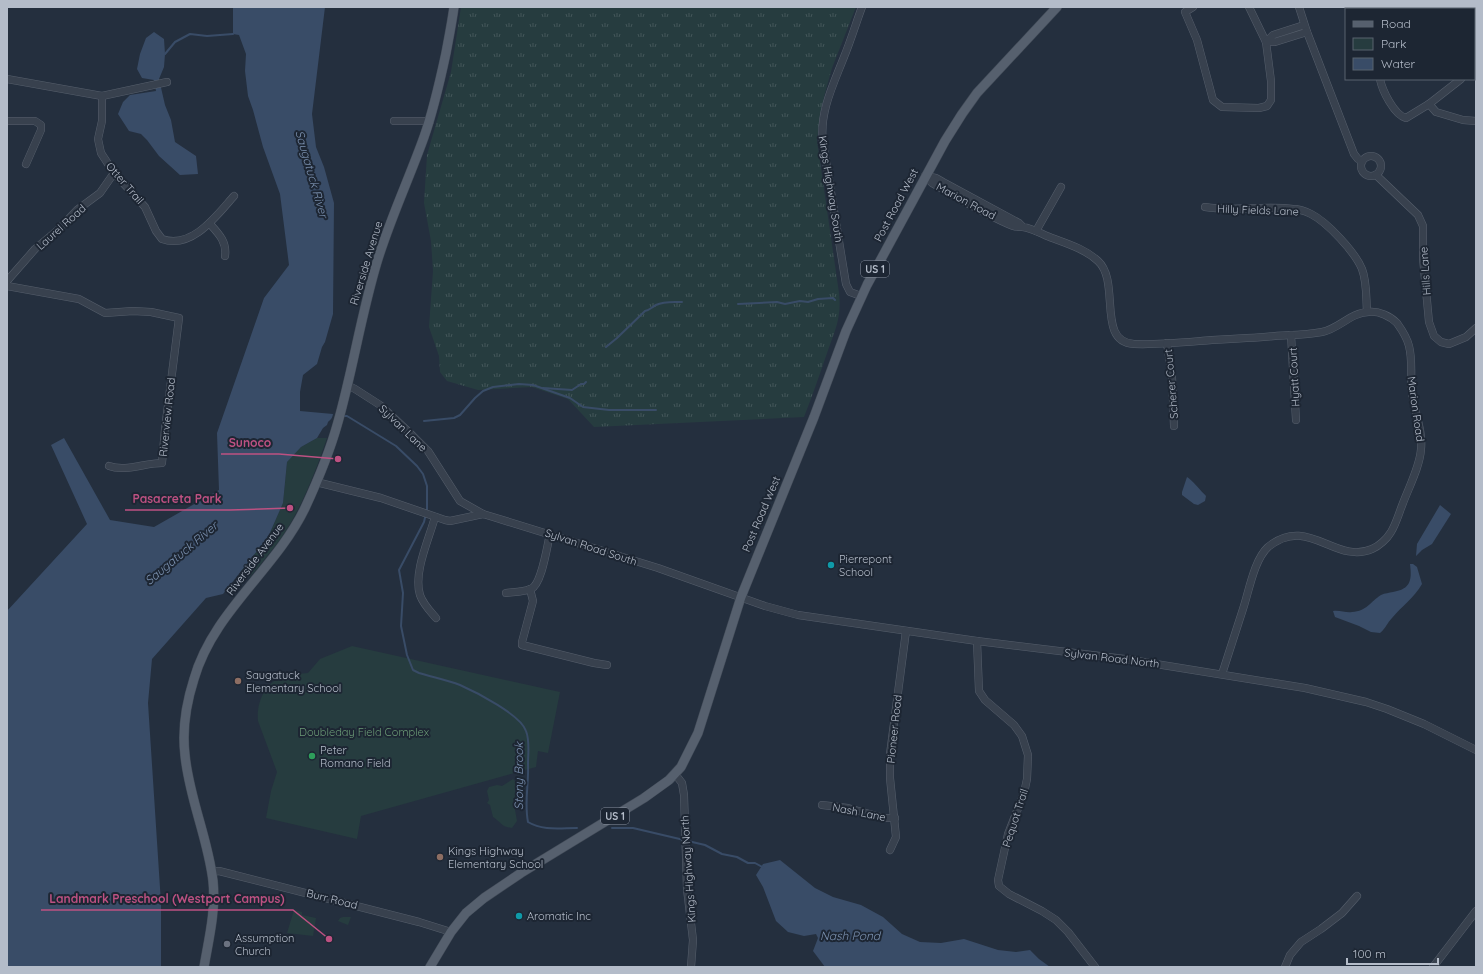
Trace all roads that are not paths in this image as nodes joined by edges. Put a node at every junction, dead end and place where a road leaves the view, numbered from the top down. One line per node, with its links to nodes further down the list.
1 (454, 7): 18 (main road, Riverside Avenue)
2 (862, 7): 33 (street, Kings Highway South)
3 (1057, 7): 24 (main road, Post Road West / US 1)
4 (1193, 7): 9 (street)
5 (1249, 7): 9 (street)
6 (1300, 7): 7 (street, Hills Lane)
7 (1304, 24): 8 (street, Hills Lane); 9 (street)
8 (1307, 32): 9 (street); 20 (street, Hills Lane)
9 (1266, 42)
10 (7, 79): 14 (street)
11 (1380, 80): 15 (street)
12 (1459, 80): 15 (street)
13 (166, 82): 14 (street)
14 (102, 96): 22 (street, Otter Trail)
15 (1429, 104): 19 (street)
16 (7, 121): 21 (street)
17 (394, 121): 18 (street)
18 (430, 121): 38 (main road, Riverside Avenue)
19 (1476, 122)
20 (1362, 161): 23 (street, Hills Lane); 23 (street)
21 (26, 164)
22 (114, 173): 28 (street, Otter Trail); 31 (street, Laurel Road)
23 (1376, 175): 35 (street, Hills Lane)
24 (926, 176): 29 (street, Marion Road); 33 (main road, Post Road West / US 1)
25 (1061, 187): 29 (street)
26 (234, 196): 28 (street, Otter Trail)
27 (1205, 207): 34 (street, Hilly Fields Lane)
28 (210, 224): 30 (street)
29 (1036, 232): 37 (street, Marion Road)
30 (226, 256)
31 (7, 281)
32 (7, 286): 41 (street, Riverview Road)
33 (861, 296): 49 (main road, Post Road West / US 1)
34 (1367, 312): 36 (street, Marion Road); 54 (street, Marion Road)
35 (1476, 328)
36 (1291, 335): 37 (street, Marion Road); 39 (street, Hyatt Court)
37 (1167, 343): 40 (street, Scherer Court)
38 (347, 385): 42 (main road, Riverside Avenue); 43 (street, Sylvan Lane)
39 (1296, 420)
40 (1174, 426)
41 (109, 466)
42 (316, 482): 45 (street, Sylvan Road South); 60 (main road, Riverside Avenue)
43 (460, 501): 44 (street, Sylvan Lane); 45 (street)
44 (483, 514): 45 (street, Sylvan Road South); 46 (street, Sylvan Road South)
45 (435, 517): 50 (street)
46 (550, 534): 47 (street); 49 (street, Sylvan Road South)
47 (530, 589): 48 (street); 53 (street)
48 (506, 593)
49 (741, 597): 51 (street, Sylvan Road North); 56 (main road, Post Road West / US 1)
50 (436, 618)
51 (906, 632): 52 (street, Sylvan Road North); 58 (street, Pioneer Road)
52 (977, 641): 54 (street, Sylvan Road North); 67 (street, Pequot Trail)
53 (607, 665)
54 (1222, 674): 55 (street, Sylvan Road North)
55 (1476, 750)
56 (676, 774): 63 (main road, Post Road West / US 1); 66 (street, Kings Highway North)
57 (822, 805): 58 (street, Nash Lane)
58 (895, 818): 59 (street, Pioneer Road)
59 (890, 850)
60 (212, 872): 63 (street, Burr Road); 64 (main road, Riverside Avenue)
61 (1357, 896): 68 (street)
62 (1476, 912): 69 (street)
63 (451, 932): 65 (main road, Post Road West / US 1)
64 (204, 967)
65 (430, 967)
66 (691, 967)
67 (1095, 967)
68 (1285, 967)
69 (1433, 967)

